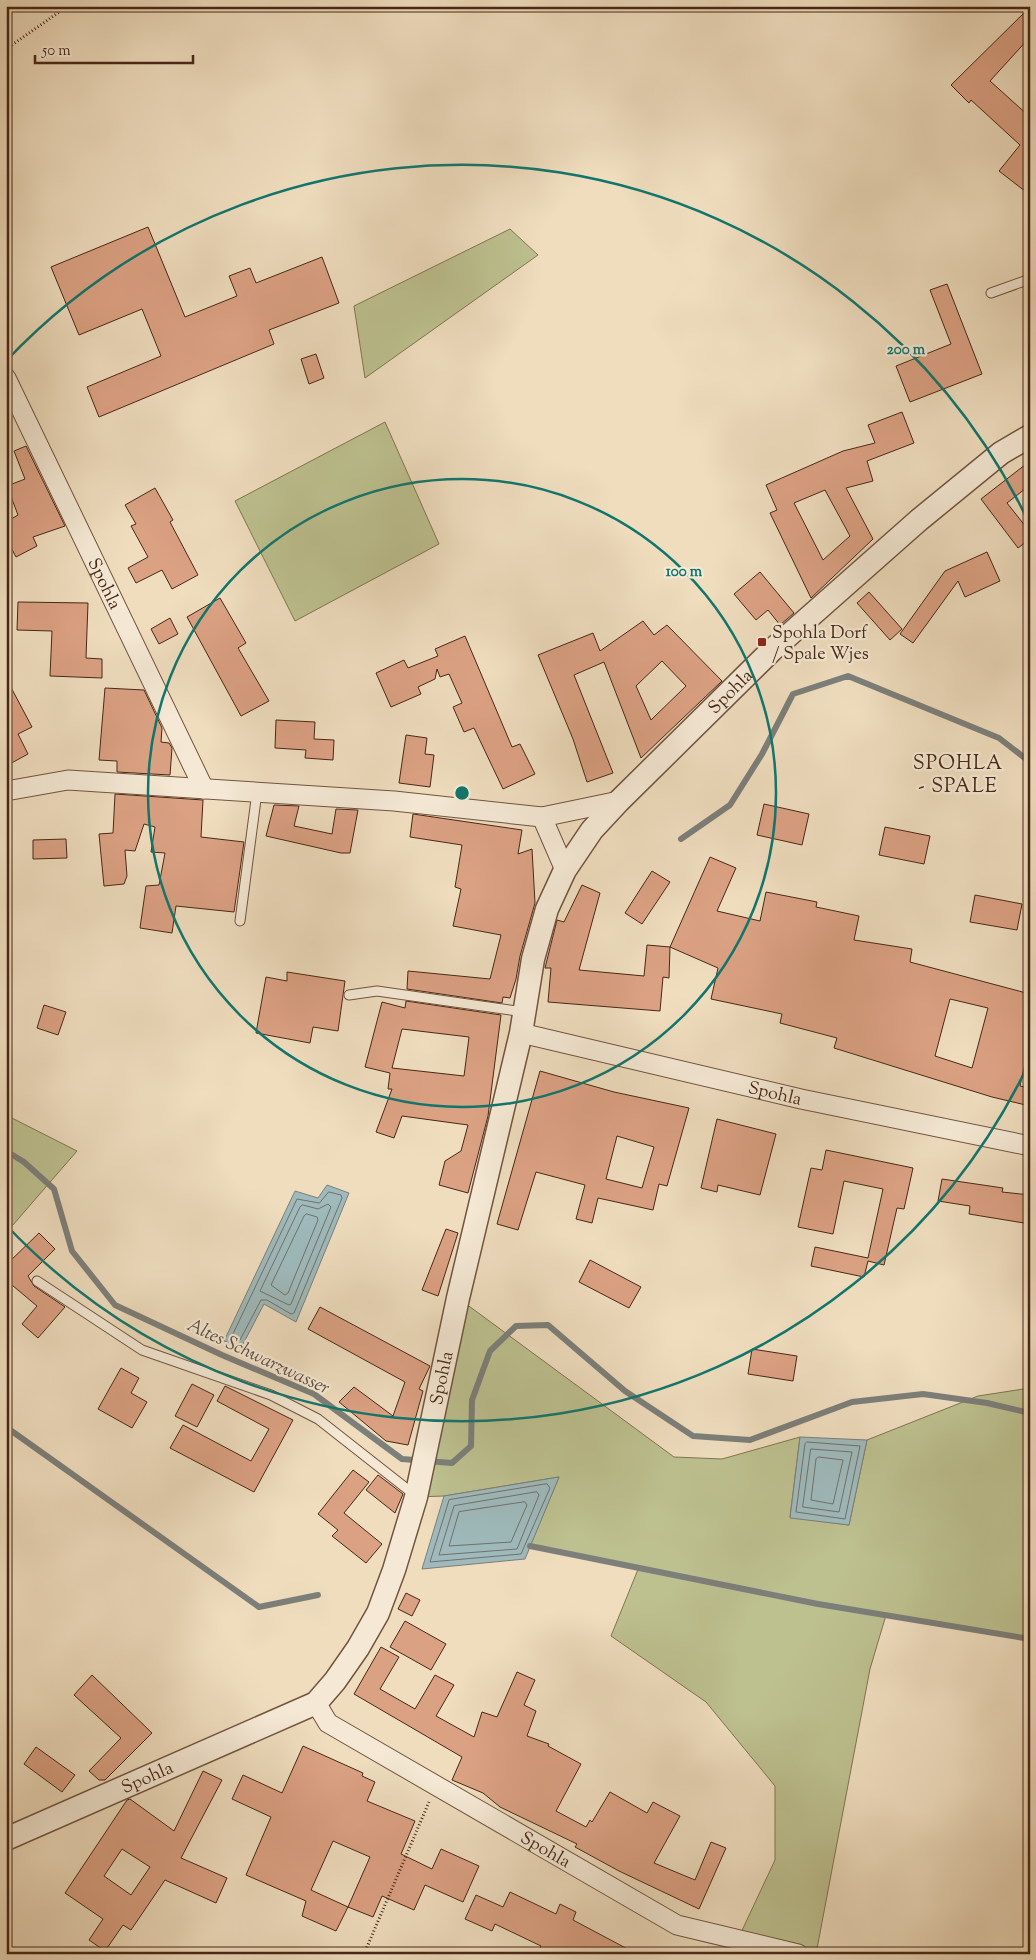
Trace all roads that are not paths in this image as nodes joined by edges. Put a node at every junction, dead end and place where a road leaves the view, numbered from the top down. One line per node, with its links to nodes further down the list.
1 (1030, 279): 2 (lane)
2 (991, 294)
3 (6, 378): 5 (street, Spohla)
4 (1030, 436): 8 (street, Spohla)
5 (204, 789): 6 (street); 7 (street)
6 (6, 791)
7 (257, 792): 9 (street); 11 (lane)
8 (619, 801): 9 (street); 10 (street, Spohla)
9 (542, 817): 10 (street)
10 (565, 870): 13 (street, Spohla)
11 (240, 922)
12 (349, 995): 13 (lane)
13 (523, 1022): 14 (street, Spohla); 16 (street, Spohla)
14 (1030, 1146)
15 (37, 1281): 16 (lane)
16 (418, 1488): 17 (street, Spohla)
17 (316, 1703): 18 (street, Spohla); 19 (street, Spohla)
18 (6, 1839)
19 (798, 1954)

